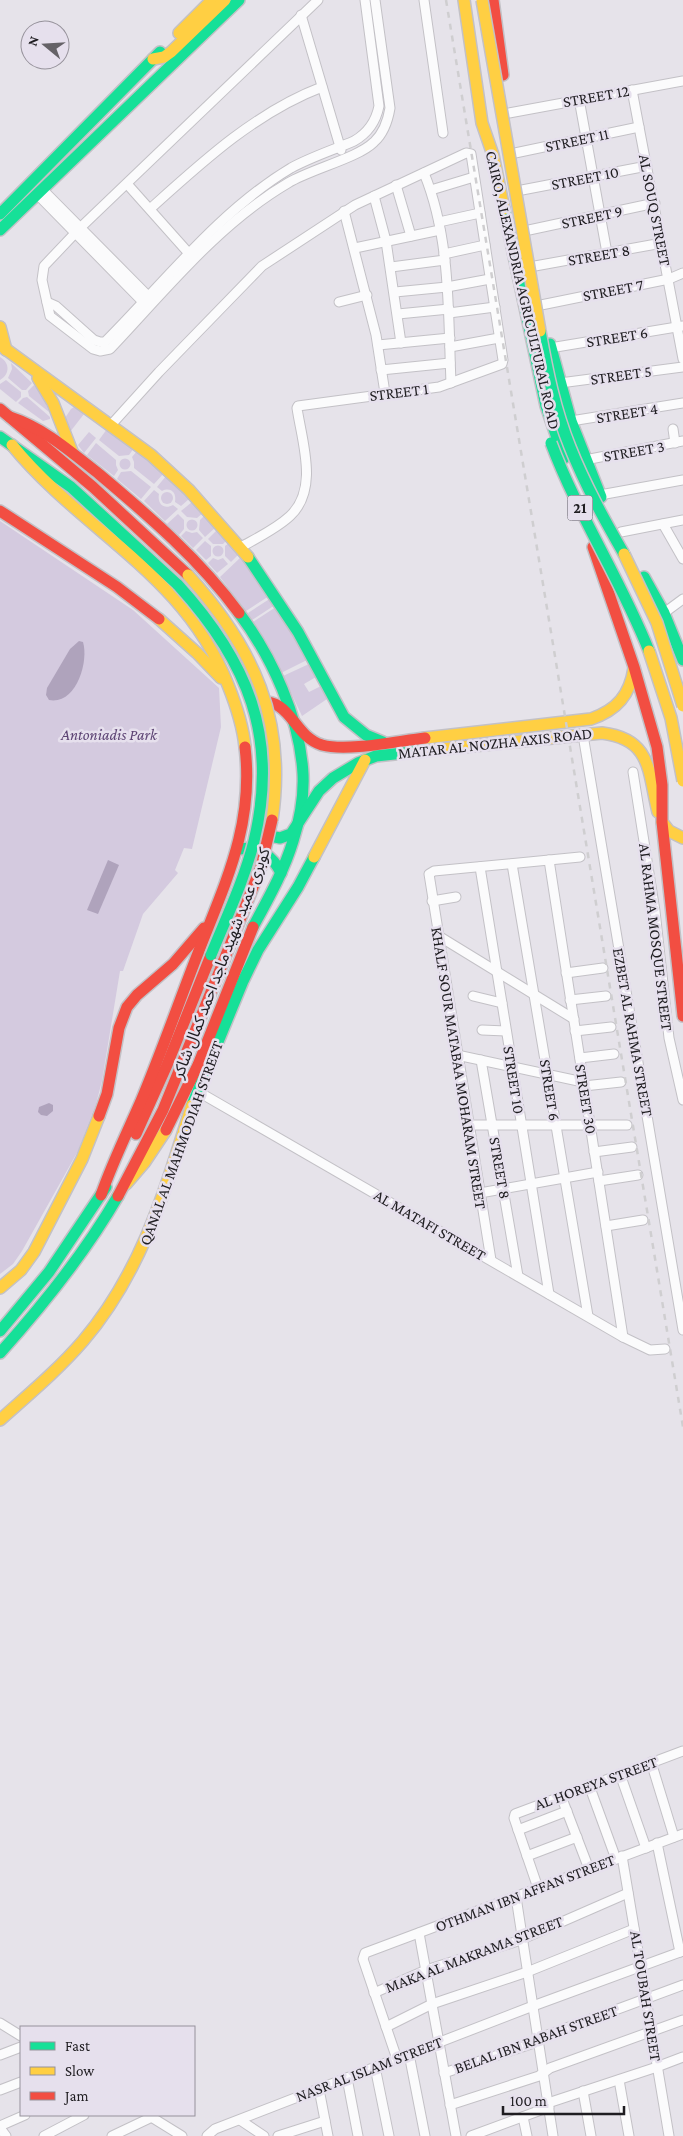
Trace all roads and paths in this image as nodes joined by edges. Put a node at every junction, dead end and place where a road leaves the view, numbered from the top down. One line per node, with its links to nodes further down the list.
1 (212, 0): 12 (main road)
2 (226, 0): 12 (main road)
3 (239, 0): 33 (main road)
4 (318, 0): 11 (street)
5 (364, 0): 22 (street)
6 (375, 0): 24 (street)
7 (424, 0): 20 (street)
8 (464, 0): 19 (main road, CAIRO, ALEXANDRIA AGRICULTURAL ROAD / 21)
9 (482, 0): 114 (main road, bridge)
10 (493, 0): 17 (main road, CAIRO, ALEXANDRIA AGRICULTURAL ROAD / 21)
11 (301, 15): 14 (street); 29 (street)
12 (153, 59): 39 (main road)
13 (683, 81): 15 (street, STREET 12)
14 (322, 87): 22 (street); 36 (street)
15 (632, 90): 16 (street, STREET 12); 18 (street, AL SOUQ STREET)
16 (579, 99): 17 (street, STREET 12); 21 (street)
17 (509, 113): 23 (main road, CAIRO, ALEXANDRIA AGRICULTURAL ROAD / 21)
18 (640, 127): 21 (street, STREET 11); 25 (street, AL SOUQ STREET)
19 (485, 131): 67 (main road); 108 (main road, CAIRO, ALEXANDRIA AGRICULTURAL ROAD / 21)
20 (443, 133)
21 (586, 138): 23 (street, STREET 11); 27 (street)
22 (340, 146): 24 (street); 51 (street)
23 (515, 153): 32 (main road, CAIRO, ALEXANDRIA AGRICULTURAL ROAD / 21)
24 (344, 158): 51 (street)
25 (647, 166): 27 (street, STREET 10); 35 (street, AL SOUQ STREET)
26 (424, 173): 28 (street); 30 (street); 31 (street)
27 (593, 176): 32 (street, STREET 10); 40 (street)
28 (474, 177): 31 (street); 38 (street)
29 (128, 184): 36 (street); 43 (street)
30 (396, 186): 34 (street); 45 (street)
31 (431, 190): 41 (street)
32 (522, 190): 44 (main road, CAIRO, ALEXANDRIA AGRICULTURAL ROAD / 21)
33 (40, 192): 42 (main road); 43 (street)
34 (374, 196): 37 (street); 46 (street)
35 (655, 203): 40 (street, STREET 9); 47 (street, AL SOUQ STREET)
36 (150, 209): 51 (street)
37 (344, 212): 49 (street); 91 (street)
38 (480, 213): 41 (street); 48 (street)
39 (0, 214)
40 (600, 215): 44 (street, STREET 9); 50 (street)
41 (439, 226): 45 (street); 52 (street)
42 (0, 230)
43 (78, 230): 63 (street); 63 (street)
44 (529, 230): 53 (main road, CAIRO, ALEXANDRIA AGRICULTURAL ROAD / 21)
45 (411, 236): 46 (street)
46 (386, 241): 49 (street); 54 (street)
47 (662, 243): 50 (street, STREET 8); 57 (street, AL SOUQ STREET)
48 (485, 245): 52 (street); 56 (street)
49 (355, 248): 60 (street)
50 (607, 253): 53 (street, STREET 8)
51 (193, 257): 63 (street)
52 (445, 257): 54 (street); 58 (street)
53 (535, 266): 65 (main road, CAIRO, ALEXANDRIA AGRICULTURAL ROAD / 21)
54 (391, 267): 59 (street)
55 (683, 274): 57 (street, STREET 7)
56 (490, 279): 58 (street); 66 (street)
57 (669, 279): 62 (street, AL SOUQ STREET); 65 (street, STREET 7)
58 (447, 287): 59 (street); 68 (street)
59 (395, 292): 69 (street)
60 (367, 295): 64 (street); 75 (street)
61 (683, 297): 62 (street)
62 (672, 299): 71 (street, AL SOUQ STREET)
63 (149, 302)
64 (339, 302)
65 (542, 305): 77 (main road, CAIRO, ALEXANDRIA AGRICULTURAL ROAD / 21)
66 (495, 307): 68 (street); 72 (street)
67 (513, 309)
68 (449, 311): 69 (street); 74 (street)
69 (398, 314): 73 (street)
70 (0, 327): 76 (main road)
71 (680, 327): 77 (street, STREET 6); 78 (street, AL SOUQ STREET)
72 (499, 338): 74 (street); 84 (street, STREET 1)
73 (401, 343): 74 (street); 75 (street)
74 (450, 343): 79 (street)
75 (378, 345): 82 (street)
76 (3, 348): 81 (main road)
77 (550, 348): 85 (main road, CAIRO, ALEXANDRIA AGRICULTURAL ROAD / 21)
78 (683, 359)
79 (450, 363): 82 (street); 84 (street)
80 (683, 366): 85 (street, STREET 5)
81 (29, 368): 91 (main road); 96 (main road)
82 (381, 370): 86 (street)
83 (527, 374): 121 (main road, bridge)
84 (451, 383): 86 (street, STREET 1)
85 (560, 384): 90 (main road, CAIRO, ALEXANDRIA AGRICULTURAL ROAD / 21)
86 (384, 393): 104 (street, STREET 1)
87 (682, 407): 90 (street, STREET 4)
88 (0, 409): 89 (main road, كوبرى عميد شهيد ماجد احمد كمال شاكر)
89 (10, 417): 96 (main road); 171 (main road, كوبرى عميد شهيد ماجد احمد كمال شاكر, bridge)
90 (571, 421): 97 (main road, CAIRO, ALEXANDRIA AGRICULTURAL ROAD / 21)
91 (111, 426): 104 (main road)
92 (673, 429): 94 (street)
93 (0, 437): 95 (main road)
94 (679, 442): 97 (street, STREET 3)
95 (12, 445): 113 (main road); 175 (main road, كوبرى عميد شهيد ماجد احمد كمال شاكر, bridge)
96 (73, 454): 112 (main road)
97 (585, 460): 99 (main road, CAIRO, ALEXANDRIA AGRICULTURAL ROAD / 21)
98 (683, 480): 99 (street)
99 (600, 495): 103 (main road, CAIRO, ALEXANDRIA AGRICULTURAL ROAD / 21)
100 (0, 512): 113 (main road)
101 (683, 520): 102 (street)
102 (663, 524): 103 (street); 105 (street)
103 (621, 532): 106 (main road, CAIRO, ALEXANDRIA AGRICULTURAL ROAD / 21)
104 (240, 547): 118 (main road)
105 (683, 559)
106 (656, 598): 108 (main road); 109 (main road, CAIRO, ALEXANDRIA AGRICULTURAL ROAD / 21)
107 (683, 599): 109 (street)
108 (617, 614): 111 (main road, CAIRO, ALEXANDRIA AGRICULTURAL ROAD / 21)
109 (664, 614): 110 (main road, CAIRO, ALEXANDRIA AGRICULTURAL ROAD / 21)
110 (683, 659)
111 (634, 667): 118 (main road, MATAR AL NOZHA AXIS ROAD); 123 (main road, CAIRO, ALEXANDRIA AGRICULTURAL ROAD / 21)
112 (274, 673): 113 (main road); 115 (main road)
113 (231, 689): 116 (main road)
114 (683, 706)
115 (289, 713): 116 (main road); 118 (main road, MATAR AL NOZHA AXIS ROAD); 124 (main road)
116 (240, 715): 122 (main road)
117 (584, 735): 119 (main road, MATAR AL NOZHA AXIS ROAD); 123 (main road, MATAR AL NOZHA AXIS ROAD); 183 (street, EZBET AL RAHMA STREET)
118 (384, 742)
119 (365, 760): 124 (main road, MATAR AL NOZHA AXIS ROAD); 158 (main road, QANAL AL MAHMODIAH STREET)
120 (633, 772): 159 (street, AL RAHMA MOSQUE STREET)
121 (683, 781)
122 (245, 822): 124 (main road); 126 (main road)
123 (662, 822): 125 (main road); 144 (main road, CAIRO, ALEXANDRIA AGRICULTURAL ROAD / 21)
124 (298, 825): 131 (main road)
125 (683, 838)
126 (236, 855): 131 (main road); 134 (main road)
127 (580, 857): 128 (street)
128 (549, 860): 129 (street); 138 (street, STREET 30)
129 (512, 864): 130 (street); 139 (street, STREET 6)
130 (480, 867): 133 (street, KHALF SOUR MATABAA MOHARAM STREET); 137 (street, STREET 10)
131 (281, 873): 171 (main road)
132 (456, 897): 133 (street)
133 (432, 900): 135 (street, KHALF SOUR MATABAA MOHARAM STREET)
134 (214, 915): 175 (main road); 180 (main road)
135 (438, 935): 137 (street); 151 (street, KHALF SOUR MATABAA MOHARAM STREET)
136 (603, 968): 138 (street)
137 (497, 972): 139 (street); 143 (street, STREET 10)
138 (566, 973): 142 (street, STREET 30)
139 (534, 995): 145 (street); 155 (street, STREET 6)
140 (473, 996): 143 (street)
141 (606, 996): 142 (street)
142 (570, 1000): 145 (street, STREET 30)
143 (502, 1003): 148 (street, STREET 10)
144 (683, 1016)
145 (574, 1019): 149 (street, STREET 30)
146 (611, 1027): 149 (street)
147 (482, 1030): 148 (street)
148 (506, 1031): 154 (street, STREET 10)
149 (575, 1031): 152 (street, STREET 30)
150 (614, 1054): 152 (street)
151 (457, 1055): 153 (street); 160 (street, KHALF SOUR MATABAA MOHARAM STREET)
152 (580, 1058): 157 (street, STREET 30)
153 (481, 1060): 154 (street); 161 (street, STREET 8)
154 (512, 1067): 155 (street); 162 (street, STREET 10)
155 (548, 1074): 157 (street); 164 (street, STREET 6)
156 (621, 1082): 157 (street)
157 (584, 1084): 165 (street, STREET 30)
158 (197, 1091): 178 (street, AL MATAFI STREET); 188 (main road, QANAL AL MAHMODIAH STREET)
159 (683, 1100)
160 (468, 1125): 161 (street); 174 (street, KHALF SOUR MATABAA MOHARAM STREET)
161 (492, 1125): 162 (street); 173 (street, STREET 8)
162 (522, 1125): 164 (street); 172 (street, STREET 10)
163 (627, 1125): 165 (street)
164 (556, 1126): 165 (street); 170 (street, STREET 6)
165 (590, 1126): 167 (street, STREET 30)
166 (632, 1147): 167 (street)
167 (594, 1152): 169 (street, STREET 30)
168 (638, 1175): 169 (street)
169 (598, 1176): 170 (street); 177 (street, STREET 30)
170 (565, 1178): 172 (street); 182 (street, STREET 6)
171 (126, 1184): 187 (main road)
172 (531, 1184): 173 (street); 181 (street, STREET 10)
173 (503, 1189): 174 (street); 179 (street, STREET 8)
174 (480, 1193): 178 (street, KHALF SOUR MATABAA MOHARAM STREET)
175 (101, 1195): 184 (main road)
176 (643, 1220): 177 (street)
177 (606, 1226): 185 (street, STREET 30)
178 (491, 1260): 179 (street, AL MATAFI STREET)
179 (518, 1276): 181 (street, AL MATAFI STREET)
180 (0, 1288)
181 (549, 1294): 182 (street, AL MATAFI STREET)
182 (588, 1316): 185 (street, AL MATAFI STREET)
183 (683, 1330)
184 (0, 1331)
185 (624, 1337): 186 (street, AL MATAFI STREET)
186 (665, 1349)
187 (0, 1353)
188 (0, 1420)
189 (683, 1751): 190 (street, AL HOREYA STREET)
190 (651, 1762): 191 (street, AL HOREYA STREET); 196 (street)
191 (620, 1774): 192 (street, AL HOREYA STREET); 199 (street)
192 (589, 1785): 193 (street, AL HOREYA STREET); 201 (street, AL TOUBAH STREET)
193 (562, 1796): 194 (street); 195 (street, AL HOREYA STREET)
194 (567, 1810): 195 (street); 197 (street)
195 (518, 1830): 200 (street)
196 (678, 1836): 198 (street, OTHMAN IBN AFFAN STREET)
197 (577, 1837): 200 (street); 202 (street)
198 (657, 1843): 199 (street, OTHMAN IBN AFFAN STREET); 209 (street)
199 (646, 1848): 201 (street, OTHMAN IBN AFFAN STREET)
200 (527, 1856): 203 (street)
201 (619, 1858): 202 (street, OTHMAN IBN AFFAN STREET); 204 (street, AL TOUBAH STREET)
202 (589, 1869): 203 (street, OTHMAN IBN AFFAN STREET)
203 (538, 1888): 205 (street, OTHMAN IBN AFFAN STREET)
204 (628, 1893): 206 (street, AL TOUBAH STREET); 208 (street, MAKA AL MAKRAMA STREET)
205 (516, 1897): 207 (street, OTHMAN IBN AFFAN STREET); 208 (street)
206 (634, 1929): 210 (street, AL TOUBAH STREET); 212 (street)
207 (419, 1933): 211 (street); 214 (street, OTHMAN IBN AFFAN STREET)
208 (522, 1939): 211 (street, MAKA AL MAKRAMA STREET); 212 (street)
209 (682, 1951): 210 (street, NASR AL ISLAM STREET)
210 (641, 1966): 215 (street, AL TOUBAH STREET); 217 (street, NASR AL ISLAM STREET)
211 (426, 1970): 214 (street, MAKA AL MAKRAMA STREET); 216 (street)
212 (528, 1972): 216 (street); 217 (street)
213 (683, 1985): 215 (street, BELAL IBN RABAH STREET)
214 (374, 1992): 220 (street)
215 (646, 1999): 221 (street, AL TOUBAH STREET); 223 (street, BELAL IBN RABAH STREET)
216 (432, 2004): 220 (street); 224 (street)
217 (533, 2006): 223 (street); 224 (street, NASR AL ISLAM STREET)
218 (683, 2020): 221 (street)
219 (0, 2023): 222 (street)
220 (386, 2027): 229 (street)
221 (652, 2032): 231 (street, AL TOUBAH STREET); 232 (street)
222 (20, 2035)
223 (538, 2041): 232 (street); 233 (street, BELAL IBN RABAH STREET)
224 (439, 2042): 226 (street, NASR AL ISLAM STREET); 233 (street)
225 (20, 2047): 227 (street)
226 (409, 2054): 229 (street, NASR AL ISLAM STREET); 260 (street)
227 (0, 2055)
228 (683, 2057): 231 (street)
229 (397, 2059): 230 (street, NASR AL ISLAM STREET)
230 (375, 2067): 234 (street, NASR AL ISLAM STREET); 259 (street)
231 (657, 2067): 235 (street); 267 (street, AL TOUBAH STREET)
232 (543, 2072): 240 (street); 241 (street)
233 (444, 2073): 240 (street)
234 (347, 2078): 237 (street, NASR AL ISLAM STREET); 258 (street)
235 (619, 2080): 239 (street); 266 (street)
236 (20, 2082): 238 (street)
237 (319, 2089): 246 (street, NASR AL ISLAM STREET); 247 (street)
238 (0, 2090)
239 (583, 2092): 241 (street); 265 (street)
240 (450, 2105): 261 (street)
241 (548, 2105): 245 (street); 264 (street)
242 (23, 2116): 248 (street)
243 (82, 2116): 251 (street)
244 (150, 2116): 252 (street); 253 (street)
245 (523, 2117): 249 (street); 263 (street)
246 (240, 2120): 254 (street, NASR AL ISLAM STREET); 255 (street)
247 (325, 2121): 256 (street); 257 (street)
248 (0, 2127): 250 (street)
249 (490, 2133): 262 (street)
250 (6, 2136)
251 (44, 2136)
252 (112, 2136)
253 (178, 2136)
254 (207, 2136)
255 (264, 2136)
256 (278, 2136)
257 (328, 2136)
258 (358, 2136)
259 (389, 2136)
260 (425, 2136)
261 (456, 2136)
262 (472, 2136)
263 (527, 2136)
264 (553, 2136)
265 (591, 2136)
266 (629, 2136)
267 (669, 2136)

